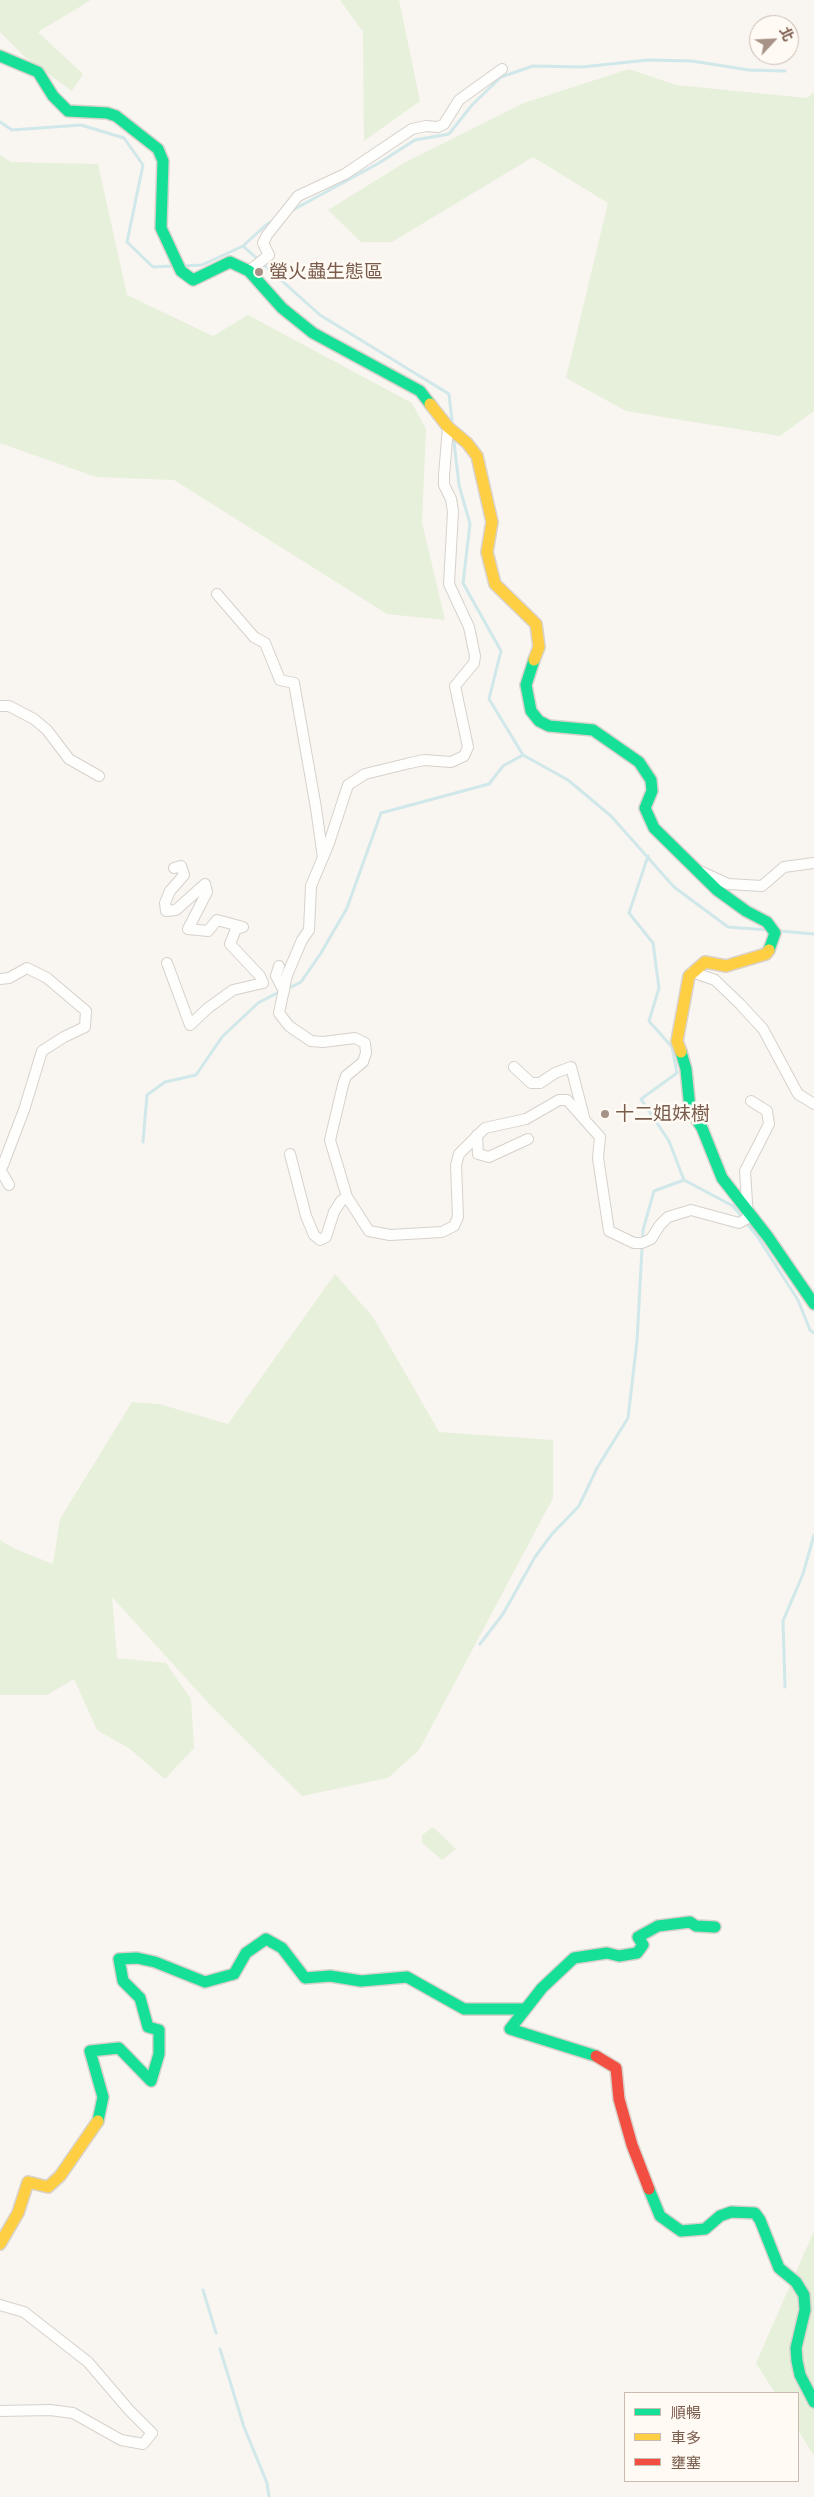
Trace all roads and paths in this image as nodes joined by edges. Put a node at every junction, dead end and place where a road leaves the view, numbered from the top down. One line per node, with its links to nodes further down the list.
1 (0, 56): 3 (street)
2 (502, 69): 3 (street)
3 (250, 271): 4 (street)
4 (448, 427): 8 (street); 11 (street)
5 (217, 594): 8 (street)
6 (0, 706): 7 (street)
7 (99, 776)
8 (323, 859): 17 (street)
9 (814, 863): 11 (street)
10 (174, 868): 16 (street)
11 (696, 869): 14 (street)
12 (167, 963): 16 (street)
13 (279, 966): 17 (street)
14 (692, 972): 20 (street); 28 (street)
15 (0, 978): 25 (street)
16 (263, 983): 17 (street)
17 (284, 991): 27 (street)
18 (514, 1067): 21 (street)
19 (751, 1101): 28 (street)
20 (814, 1104)
21 (585, 1120): 22 (street); 28 (street)
22 (477, 1135): 23 (street); 27 (street)
23 (528, 1139)
24 (290, 1154): 27 (street)
25 (0, 1168): 26 (street)
26 (9, 1185)
27 (347, 1197)
28 (749, 1211): 29 (street)
29 (814, 1304)
30 (715, 1927): 31 (street)
31 (525, 2009): 32 (street); 34 (street)
32 (0, 2244)
33 (0, 2306): 35 (street)
34 (814, 2402)
35 (0, 2411)

